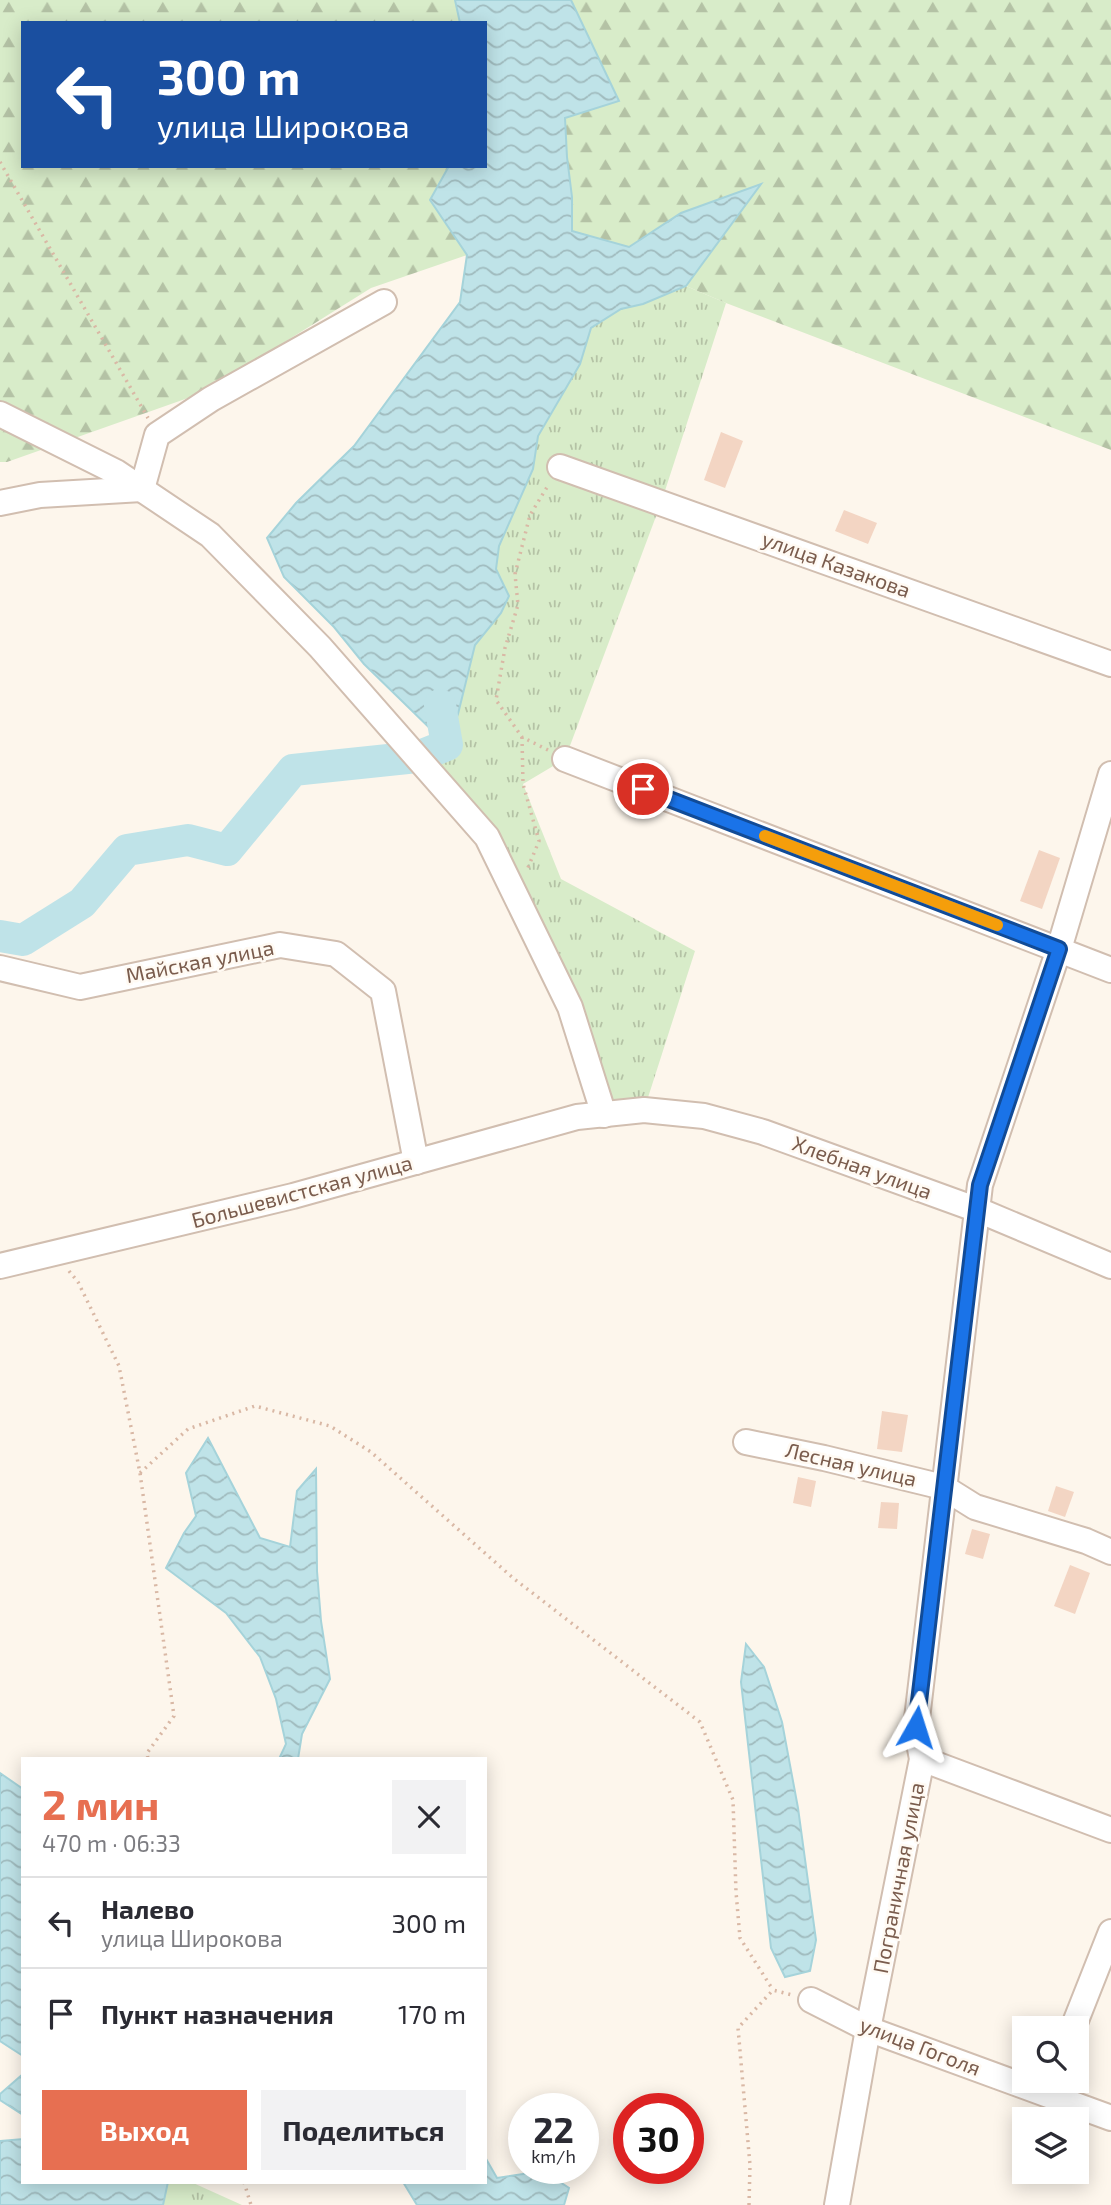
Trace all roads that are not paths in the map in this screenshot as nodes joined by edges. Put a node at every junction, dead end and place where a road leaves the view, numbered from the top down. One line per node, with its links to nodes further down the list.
1 (384, 302): 4 (street)
2 (0, 414): 4 (street)
3 (560, 467): 6 (street, улица Казакова)
4 (142, 489): 5 (street); 12 (street)
5 (0, 503)
6 (1111, 664)
7 (565, 760): 9 (street)
8 (1111, 774): 9 (street, Пограничная улица)
9 (1059, 949): 11 (street); 14 (street, Пограничная улица)
10 (0, 968): 13 (street, Майская улица)
11 (1111, 970)
12 (604, 1115): 13 (street, Большевистская улица); 14 (street, Хлебная улица)
13 (415, 1162): 15 (street, Большевистская улица)
14 (978, 1210): 16 (street, Хлебная улица); 18 (street, Пограничная улица)
15 (0, 1266)
16 (1111, 1266)
17 (746, 1442): 18 (street, Лесная улица)
18 (943, 1487): 19 (street, Лесная улица); 20 (street, Пограничная улица)
19 (1111, 1552)
20 (922, 1759): 21 (street); 25 (street, Пограничная улица)
21 (1111, 1830)
22 (1111, 1932): 24 (street)
23 (811, 2000): 25 (street, улица Гоголя)
24 (1078, 2016)
25 (868, 2029): 26 (street, улица Гоголя); 29 (street, Пограничная улица)
26 (1012, 2076)
27 (1059, 2093): 28 (street, улица Гоголя)
28 (1111, 2118)
29 (837, 2205)

